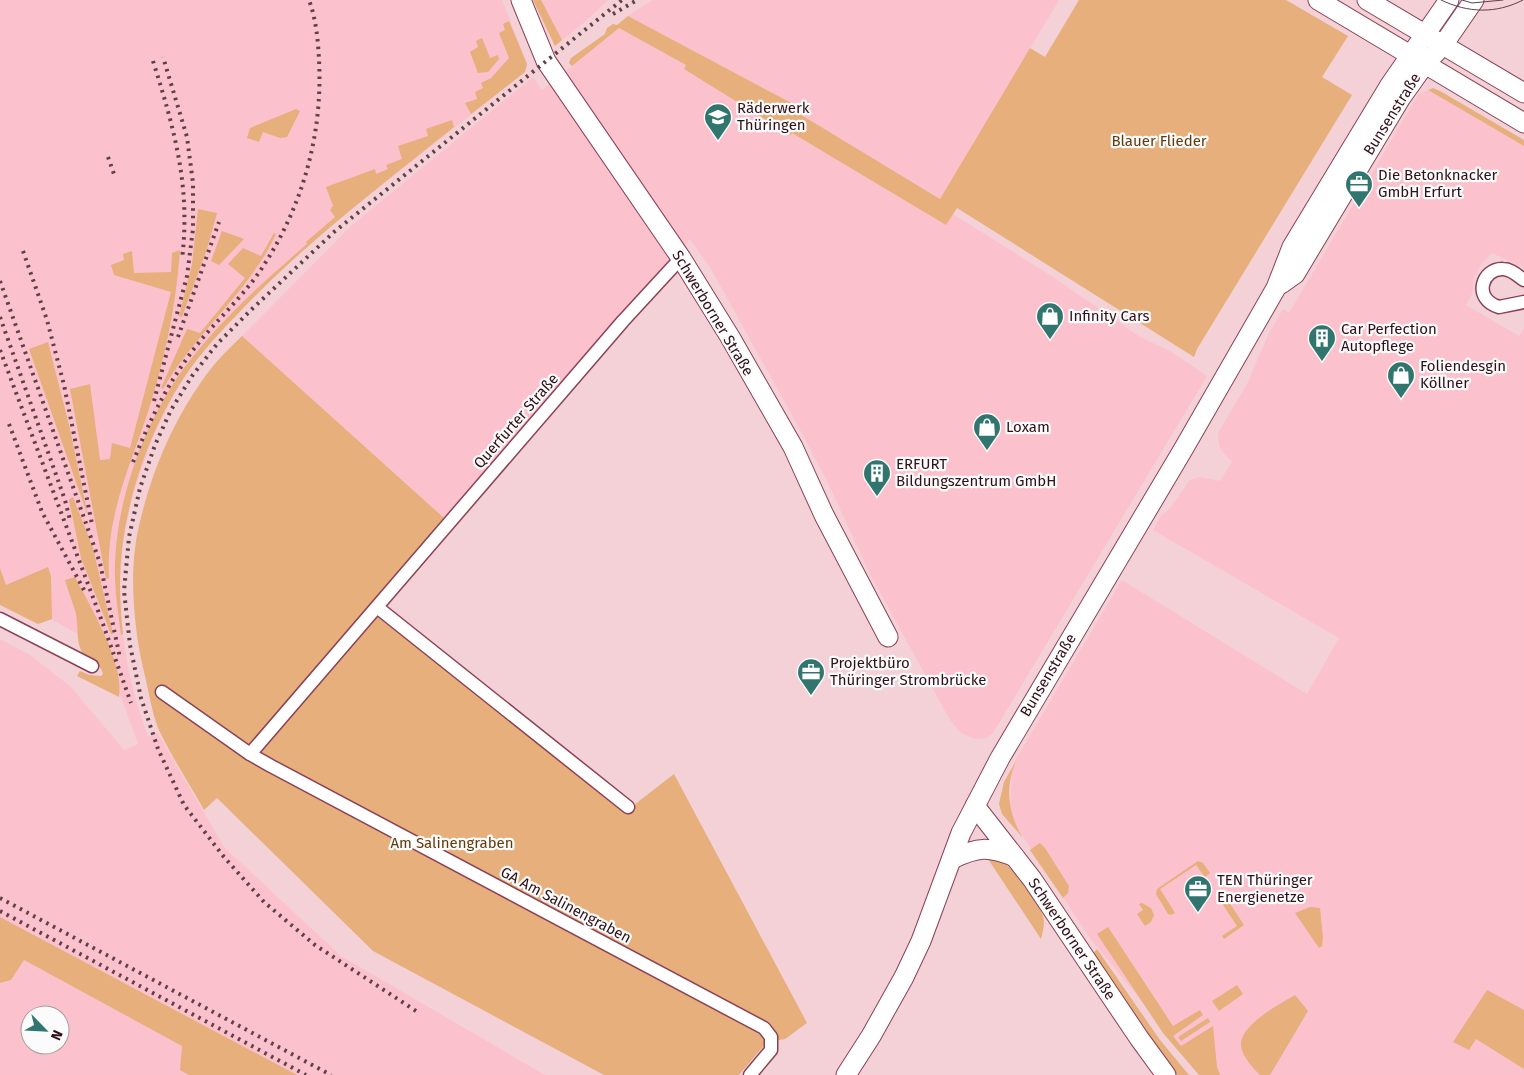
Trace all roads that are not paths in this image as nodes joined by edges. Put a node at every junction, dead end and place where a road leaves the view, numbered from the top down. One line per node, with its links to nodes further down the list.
1 (521, 0): 11 (main road, Schwerborner Straße)
2 (1318, 0): 8 (main road)
3 (1367, 0): 6 (main road)
4 (1449, 0): 6 (main road)
5 (1474, 0): 7 (main road)
6 (1424, 35): 7 (main road); 8 (main road)
7 (1443, 46): 8 (main road); 9 (main road)
8 (1418, 59): 10 (main road); 20 (main road, Bunsenstraße)
9 (1524, 93)
10 (1524, 124)
11 (681, 258): 14 (street, Querfurter Straße); 16 (main road, Schwerborner Straße)
12 (1524, 280): 13 (street)
13 (1524, 302)
14 (378, 607): 19 (street); 21 (street)
15 (0, 619): 17 (street)
16 (888, 637)
17 (92, 666)
18 (162, 692): 19 (street, GA Am Salinengraben)
19 (250, 754): 24 (street, GA Am Salinengraben)
20 (975, 806): 22 (main road, Schwerborner Straße); 23 (main road, Bunsenstraße)
21 (628, 807)
22 (1015, 857): 23 (main road); 26 (main road, Schwerborner Straße)
23 (952, 859): 25 (main road, Bunsenstraße)
24 (750, 1075)
25 (846, 1075)
26 (1166, 1075)

